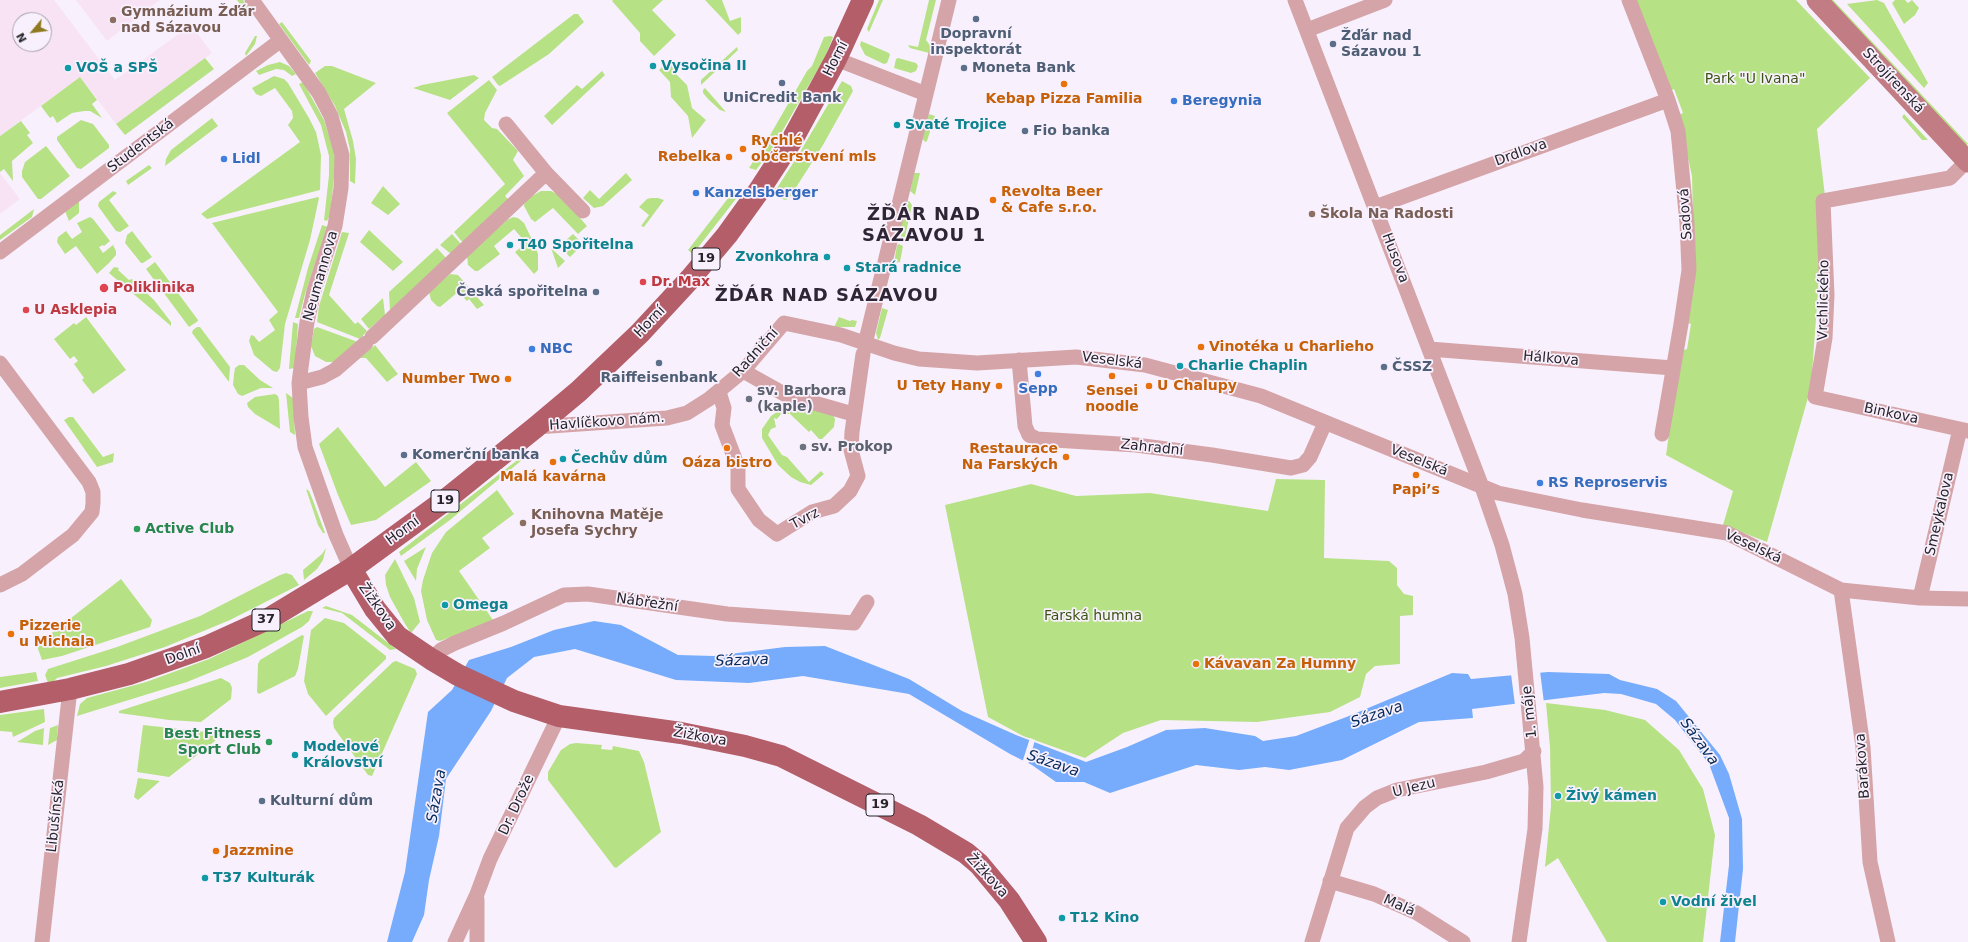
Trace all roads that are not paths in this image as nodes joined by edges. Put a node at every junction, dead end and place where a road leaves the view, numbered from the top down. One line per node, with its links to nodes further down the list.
1 (252, 0): 9 (street, Neumannova)
2 (864, 0): 10 (main road, Horní / 19)
3 (949, 0): 11 (street, Tvrz)
4 (1295, 0): 8 (street, Husova)
5 (1385, 0): 8 (street)
6 (1629, 0): 12 (street, Sadová)
7 (1817, 0): 14 (street, Strojírenská)
8 (1307, 30): 16 (street, Husova)
9 (281, 40): 18 (street, Studentská); 25 (street, Neumannova)
10 (836, 59): 11 (street); 30 (main road, Horní / 19)
11 (926, 94): 20 (street, Tvrz)
12 (1668, 100): 16 (street, Drdlova); 23 (street, Sadová)
13 (506, 124): 15 (street)
14 (1968, 161): 27 (street, Vrchlického)
15 (546, 173): 17 (street); 25 (street)
16 (1375, 207): 19 (street, Husova)
17 (583, 211)
18 (0, 252)
19 (1429, 348): 23 (street, Hálkova); 33 (street, Husova)
20 (864, 349): 21 (street, Veselská); 24 (street, Radniční); 28 (street, Tvrz)
21 (1019, 360): 29 (street, Veselská); 29 (street, Zahradní)
22 (0, 363): 35 (street)
23 (1673, 368): 32 (street, Sadová)
24 (743, 371): 26 (street, Radniční); 28 (street)
25 (299, 384): 34 (street, Neumannova)
26 (719, 392): 28 (street, Tvrz); 30 (street, Havlíčkovo nám.)
27 (1815, 397): 31 (street, Binkova)
28 (853, 414)
29 (1325, 424): 33 (street, Veselská)
30 (536, 427): 34 (main road, Horní / 19)
31 (1964, 430): 37 (street, Smeykalova)
32 (1662, 434)
33 (1482, 486): 36 (street, Veselská); 44 (street, 1. máje)
34 (351, 569): 40 (main road, Žižkova / 19); 41 (main road, Dolní / 37)
35 (0, 585)
36 (1841, 590): 37 (street, Veselská); 54 (street, Barákova)
37 (1920, 598): 38 (street, Veselská)
38 (1968, 599)
39 (867, 602): 40 (street, Nábřežní)
40 (431, 659): 43 (main road, Žižkova / 19)
41 (70, 689): 42 (main road, Dolní / 37); 47 (street, Libušínská)
42 (0, 702)
43 (559, 716): 46 (street, Dr. Drože); 50 (main road, Žižkova / 19)
44 (1533, 745): 45 (street, U Jezu); 53 (street, 1. máje)
45 (1330, 881): 51 (street, U Jezu); 52 (street, Malá)
46 (477, 894): 48 (street, Dr. Drože); 49 (street, Dr. Drože)
47 (42, 942)
48 (455, 942)
49 (477, 942)
50 (1036, 942)
51 (1312, 942)
52 (1463, 942)
53 (1519, 942)
54 (1888, 942)

